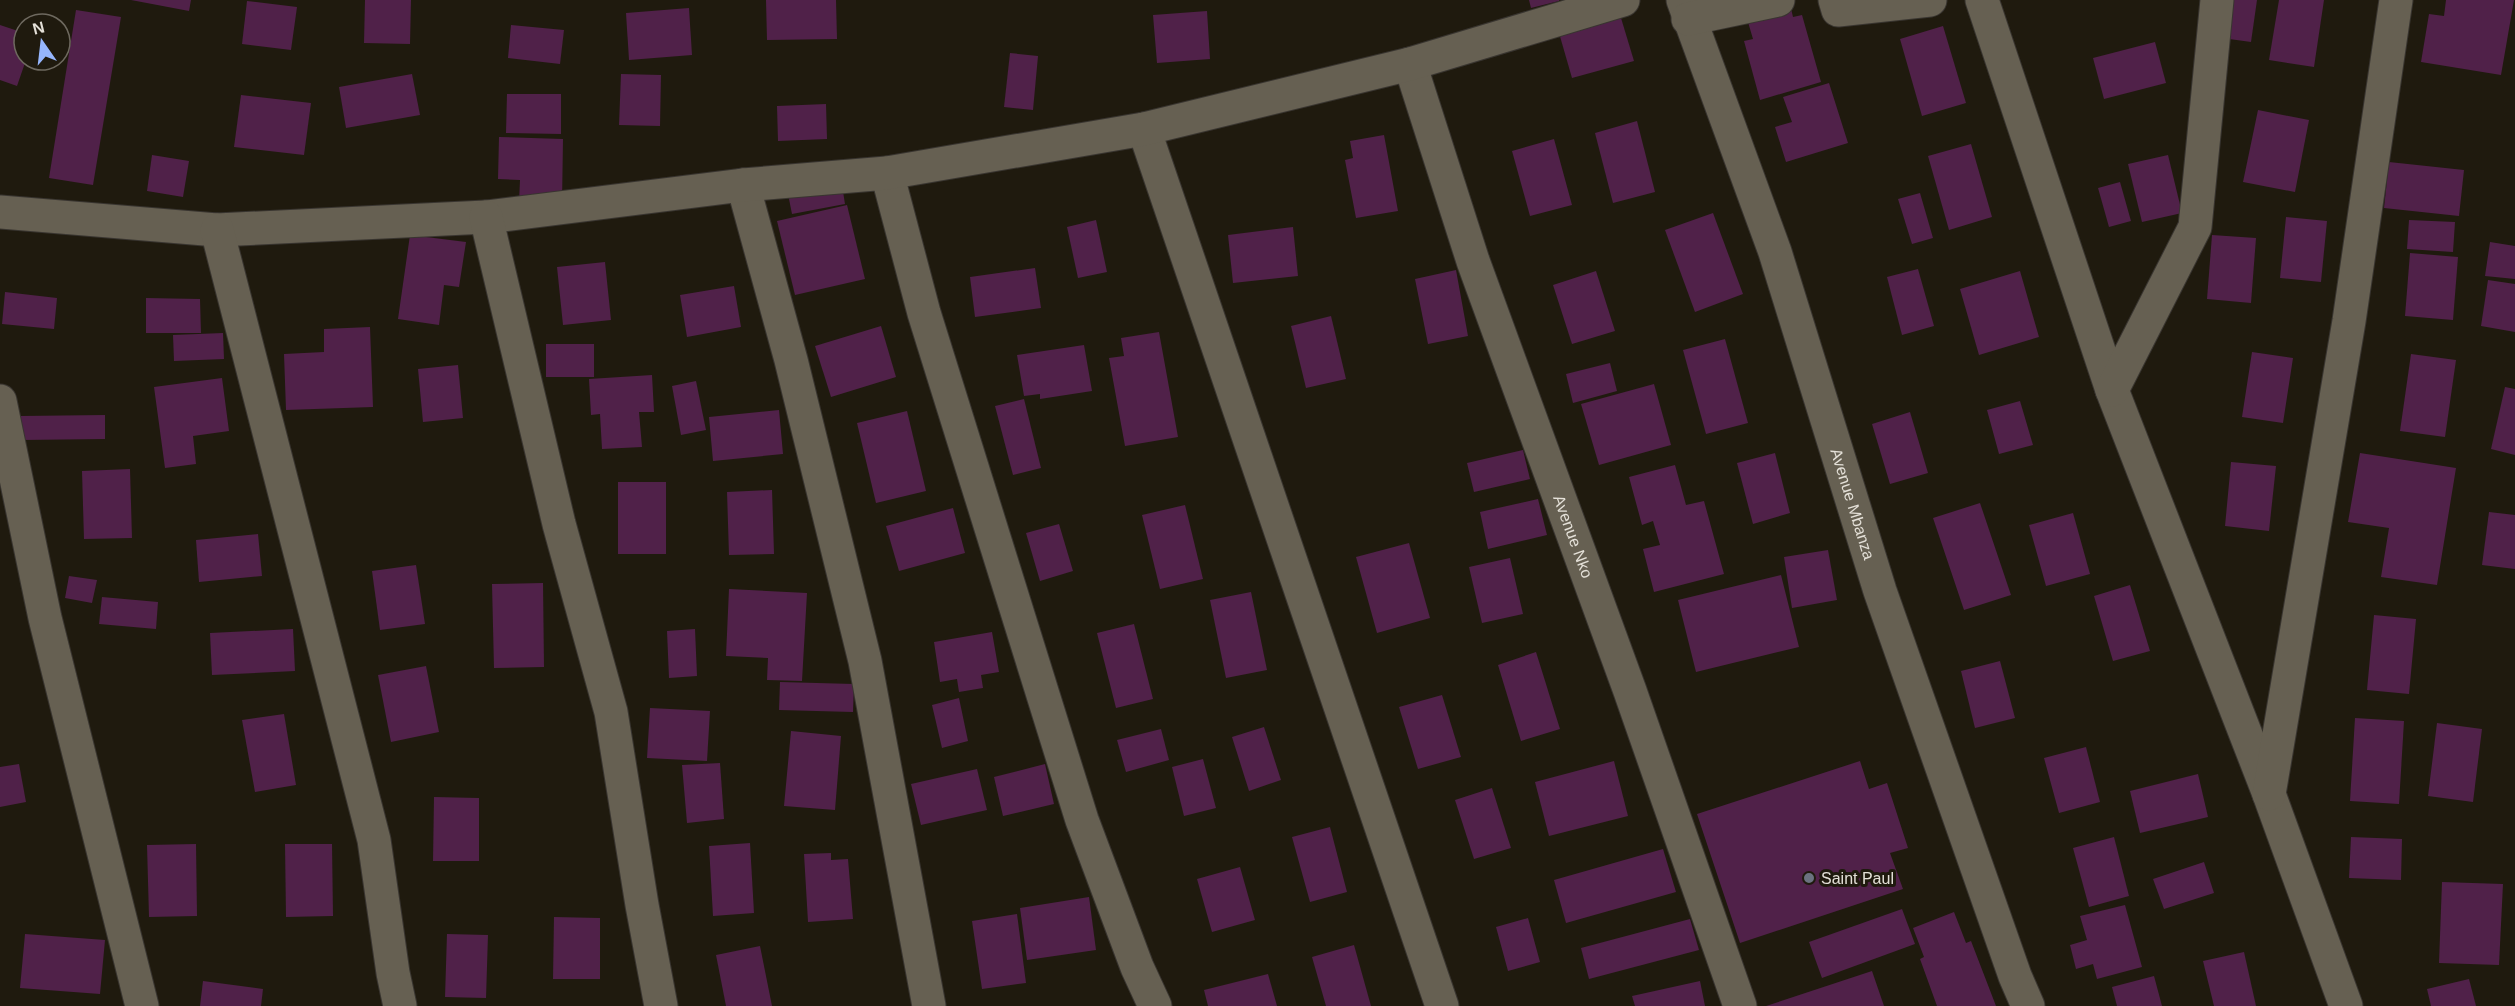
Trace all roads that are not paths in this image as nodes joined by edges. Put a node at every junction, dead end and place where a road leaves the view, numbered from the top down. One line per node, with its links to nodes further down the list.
1 (1623, 0): 9 (street)
2 (1778, 0): 8 (street)
3 (1834, 0): 4 (street)
4 (1930, 0)
5 (1982, 0): 16 (street)
6 (2217, 0): 16 (street)
7 (2396, 0): 18 (street)
8 (1685, 9): 26 (street, Avenue Mbanza)
9 (1410, 64): 10 (street); 25 (street, Avenue Nko)
10 (1143, 129): 11 (street); 24 (street)
11 (887, 173): 12 (street); 23 (street)
12 (743, 185): 14 (street); 22 (street)
13 (0, 212): 15 (street)
14 (486, 217): 15 (street); 21 (street)
15 (217, 230): 20 (street)
16 (2112, 390): 18 (street)
17 (0, 401): 19 (street)
18 (2269, 794): 27 (street)
19 (142, 1006)
20 (400, 1006)
21 (661, 1006)
22 (929, 1006)
23 (1155, 1006)
24 (1442, 1006)
25 (1740, 1006)
26 (2028, 1006)
27 (2346, 1006)

